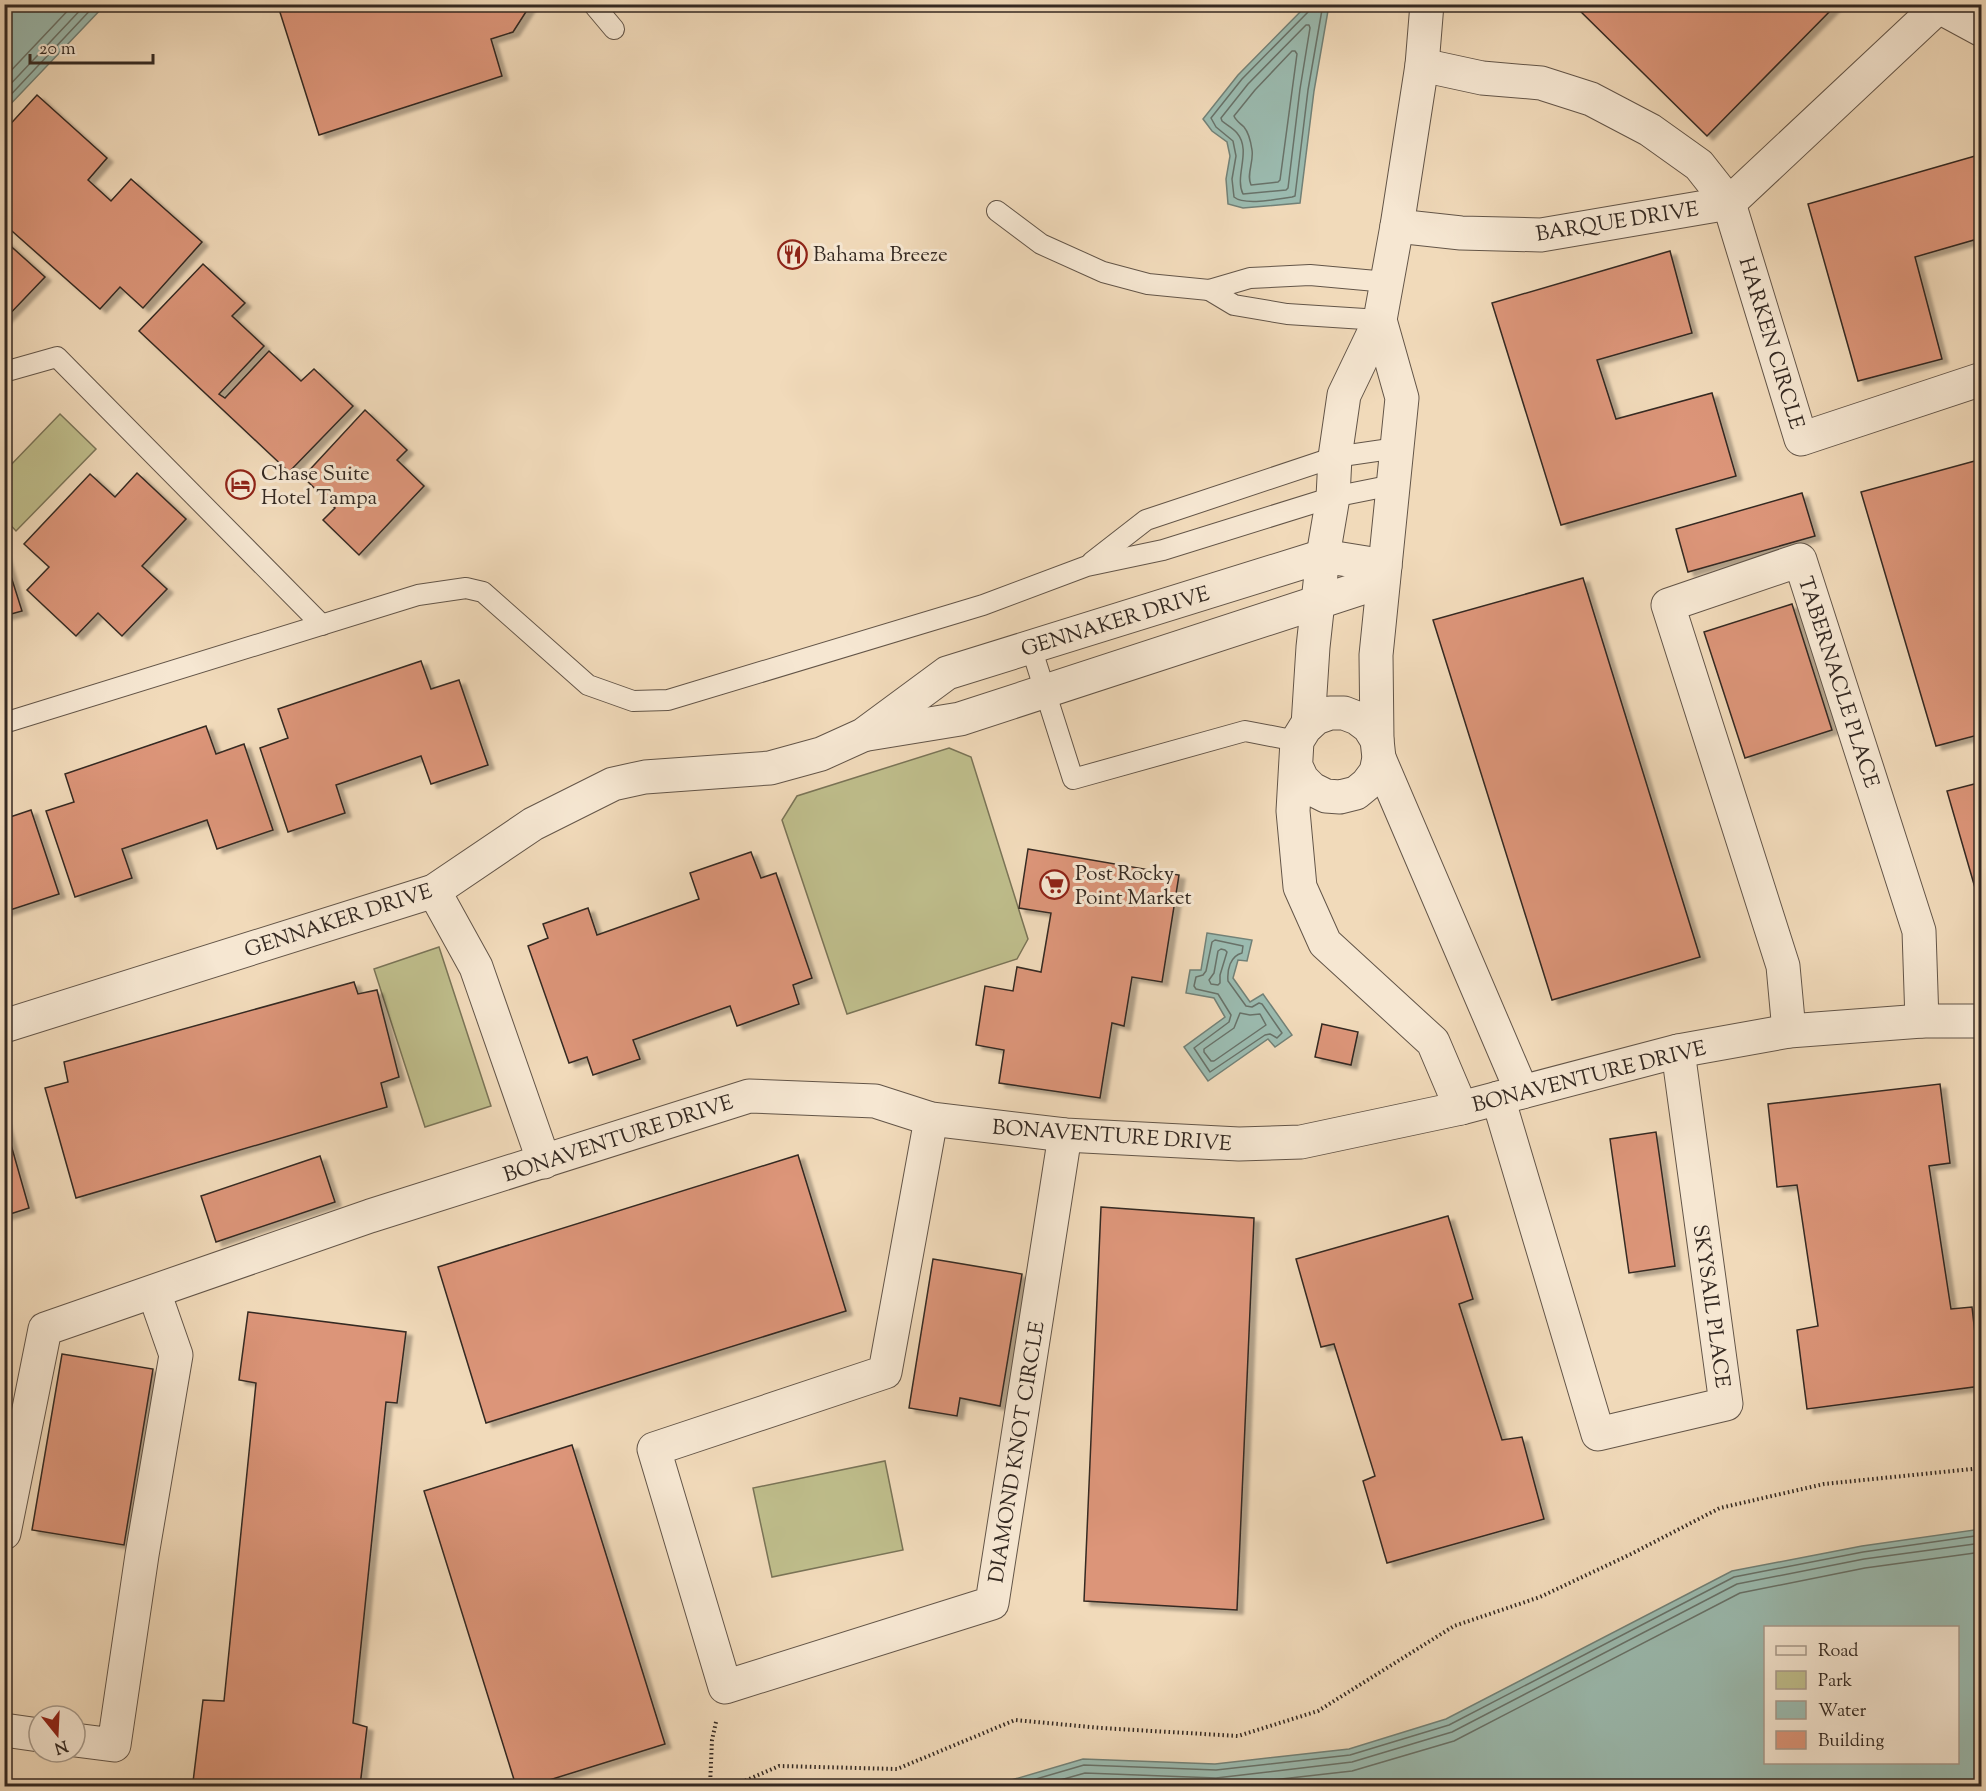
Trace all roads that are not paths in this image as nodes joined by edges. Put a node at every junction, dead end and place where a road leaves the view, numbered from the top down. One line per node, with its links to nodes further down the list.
1 (593, 4): 4 (lane)
2 (1427, 4): 6 (street)
3 (1936, 6): 5 (street); 7 (street, BARQUE DRIVE)
4 (614, 29)
5 (1982, 30)
6 (1422, 65): 7 (street, BARQUE DRIVE); 9 (street)
7 (1729, 203): 9 (street, BARQUE DRIVE); 14 (street, HARKEN CIRCLE)
8 (997, 211): 11 (lane)
9 (1397, 226): 10 (street)
10 (1387, 282): 11 (lane); 12 (street)
11 (1209, 290): 12 (lane)
12 (1380, 320): 15 (street); 16 (street)
13 (4, 372): 23 (lane)
14 (1982, 379)
15 (1397, 448): 16 (lane); 17 (street)
16 (1335, 457): 18 (street); 20 (lane)
17 (1393, 485): 18 (lane); 21 (street)
18 (1333, 497): 19 (street); 20 (lane)
19 (1323, 556): 21 (street, GENNAKER DRIVE); 22 (street); 24 (street, GENNAKER DRIVE)
20 (1087, 566): 23 (lane)
21 (1384, 574): 22 (street, GENNAKER DRIVE); 29 (street)
22 (1319, 602): 25 (street, GENNAKER DRIVE); 28 (street)
23 (322, 625): 26 (lane)
24 (1031, 647): 25 (lane); 27 (street, GENNAKER DRIVE)
25 (1046, 691): 27 (street, GENNAKER DRIVE); 28 (lane)
26 (4, 723)
27 (863, 735): 30 (street, GENNAKER DRIVE)
28 (1301, 744): 29 (street); 29 (street); 37 (street)
29 (1378, 749): 36 (street)
30 (434, 891): 33 (street, GENNAKER DRIVE); 40 (street)
31 (1922, 1021): 32 (street, BONAVENTURE DRIVE); 34 (street, BONAVENTURE DRIVE); 34 (street, TABERNACLE PLACE)
32 (1982, 1021)
33 (4, 1026)
34 (1789, 1031): 35 (street, BONAVENTURE DRIVE)
35 (1678, 1052): 36 (street, BONAVENTURE DRIVE); 36 (street, SKYSAIL PLACE)
36 (1510, 1095): 37 (street, BONAVENTURE DRIVE)
37 (1461, 1108): 39 (street, BONAVENTURE DRIVE)
38 (931, 1119): 39 (street, BONAVENTURE DRIVE); 39 (street, DIAMOND KNOT CIRCLE); 40 (street, BONAVENTURE DRIVE)
39 (1065, 1136)
40 (544, 1162): 41 (street, BONAVENTURE DRIVE)
41 (154, 1292): 42 (street, BONAVENTURE DRIVE); 45 (street)
42 (4, 1533)
43 (4, 1730): 44 (street)
44 (27, 1733)
45 (87, 1742)

